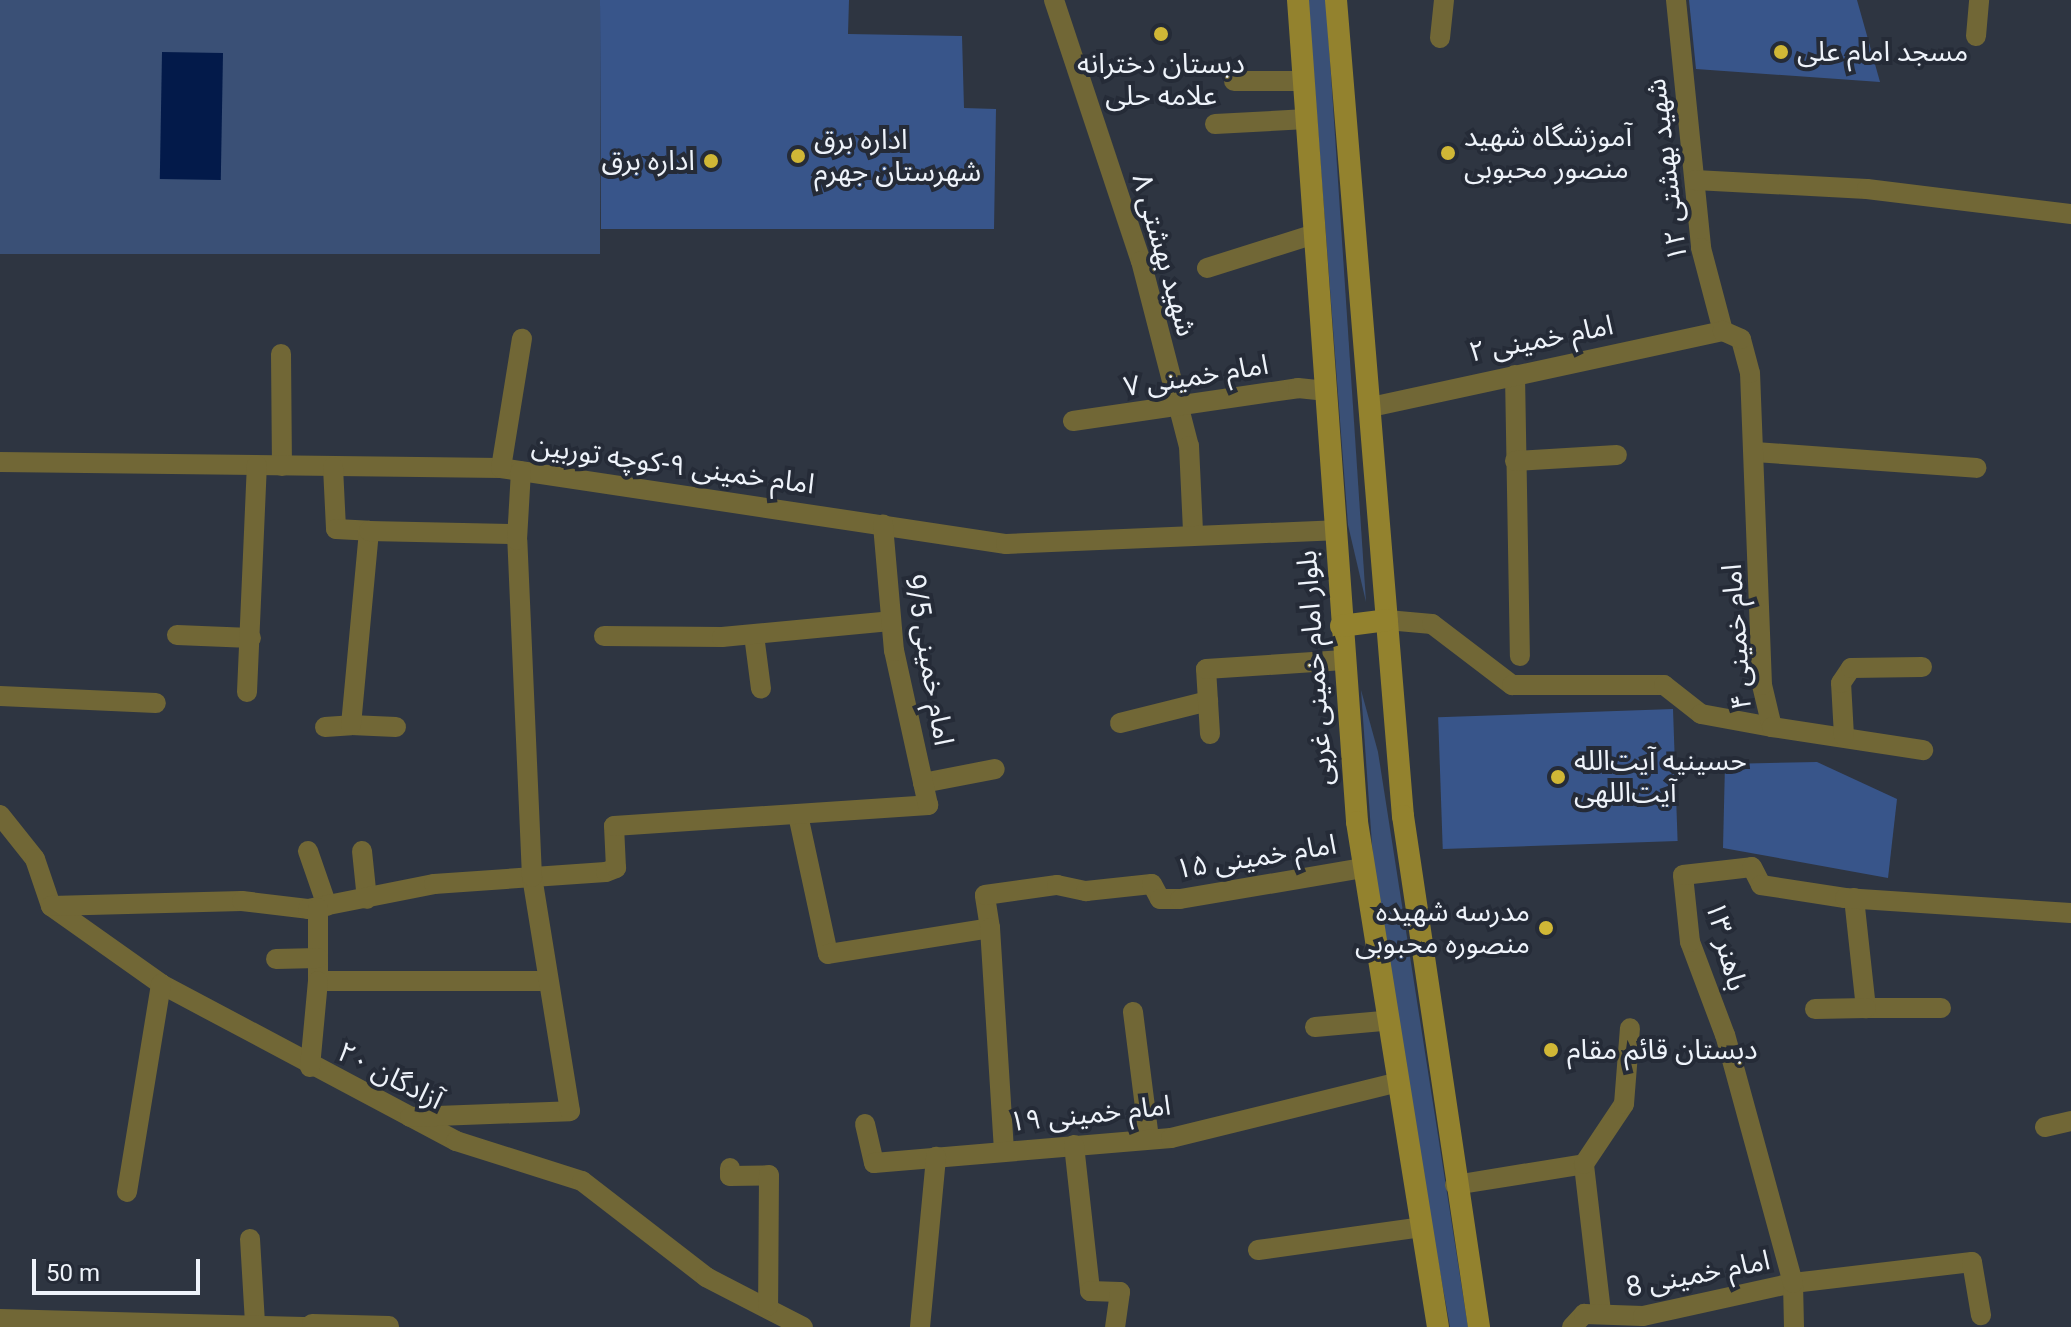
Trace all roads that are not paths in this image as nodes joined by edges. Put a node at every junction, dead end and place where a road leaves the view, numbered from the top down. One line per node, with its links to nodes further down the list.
1 (1054, 0): 23 (street, شهید بهشتی ۸)
2 (1298, 0): 10 (main road, بلوار امام خمینی غربی)
3 (1336, 0): 22 (main road)
4 (1444, 0): 8 (street)
5 (1676, 0): 13 (street, شهید بهشتی ۱۲)
6 (1979, 0): 7 (street)
7 (1976, 36)
8 (1440, 38)
9 (1234, 81): 10 (street)
10 (1304, 81): 11 (main road, بلوار امام خمینی غربی)
11 (1307, 119): 12 (street); 15 (main road, بلوار امام خمینی غربی)
12 (1215, 124)
13 (1695, 180): 14 (street); 17 (street, شهید بهشتی ۱۲)
14 (2071, 214)
15 (1315, 234): 16 (street); 21 (main road, بلوار امام خمینی غربی)
16 (1207, 268)
17 (1723, 331): 20 (street, امام خمینی ۲); 25 (street, امام خمینی ۴)
18 (522, 339): 33 (street)
19 (281, 354): 30 (street)
20 (1515, 375): 22 (street, امام خمینی ۲); 27 (street)
21 (1327, 391): 23 (street, امام خمینی ۷); 36 (main road, بلوار امام خمینی غربی)
22 (1371, 407): 41 (main road)
23 (1175, 409): 24 (street, امام خمینی ۷); 38 (street, شهید بهشتی ۸)
24 (1073, 421)
25 (1755, 452): 32 (street); 60 (street, امام خمینی ۴)
26 (1617, 455): 27 (street)
27 (1515, 461): 48 (street)
28 (0, 462): 29 (street, امام خمینی ۹-کوچه توربین)
29 (257, 465): 30 (street, امام خمینی ۹-کوچه توربین); 47 (street)
30 (282, 466): 31 (street, امام خمینی ۹-کوچه توربین)
31 (333, 467): 33 (street, امام خمینی ۹-کوچه توربین); 37 (street)
32 (1976, 468)
33 (511, 470): 34 (street, امام خمینی ۹-کوچه توربین); 39 (street)
34 (654, 491): 35 (street, امام خمینی ۹-کوچه توربین); 40 (street)
35 (883, 524): 40 (street, امام خمینی ۹-کوچه توربین); 42 (street, امام خمینی 9/5)
36 (1335, 530): 38 (street, امام خمینی ۹-کوچه توربین); 43 (main road, بلوار امام خمینی غربی)
37 (369, 531): 39 (street); 57 (street)
38 (1193, 531): 40 (street, امام خمینی ۹-کوچه توربین)
39 (517, 534): 71 (street)
40 (1006, 544)
41 (1387, 620): 43 (main road); 60 (street, امام خمینی ۴); 102 (main road)
42 (890, 621): 45 (street); 65 (street, امام خمینی 9/5)
43 (1341, 626): 49 (main road, بلوار امام خمینی غربی)
44 (177, 635): 47 (street)
45 (754, 635): 46 (street); 51 (street)
46 (604, 636)
47 (251, 638): 52 (street)
48 (1520, 656)
49 (1344, 660): 54 (street); 70 (main road, بلوار امام خمینی غربی)
50 (1922, 667): 62 (street)
51 (761, 689)
52 (247, 692)
53 (0, 696): 55 (street)
54 (1208, 701): 56 (street); 61 (street)
55 (156, 703)
56 (1120, 723)
57 (351, 725): 58 (street); 59 (street)
58 (325, 727)
59 (396, 727)
60 (1772, 727): 62 (street)
61 (1210, 734)
62 (1844, 736): 63 (street)
63 (1923, 750)
64 (995, 769): 65 (street)
65 (923, 783): 67 (street, امام خمینی 9/5)
66 (0, 815): 74 (street)
67 (798, 815): 71 (street); 77 (street)
68 (308, 851): 75 (street)
69 (362, 851): 73 (street)
70 (1363, 868): 77 (street, امام خمینی ۱۵); 87 (main road, بلوار امام خمینی غربی)
71 (532, 877): 73 (street); 81 (street)
72 (1854, 898): 76 (street, باهنر ۱۳); 83 (street); 107 (street, باهنر ۱۳)
73 (367, 899): 75 (street)
74 (51, 906): 75 (street); 82 (street, آزادگان ۲۰)
75 (322, 907): 78 (street)
76 (2071, 913)
77 (990, 928): 98 (street)
78 (318, 958): 79 (street); 80 (street)
79 (276, 959)
80 (318, 981): 81 (street); 90 (street)
81 (546, 981): 92 (street)
82 (161, 984): 90 (street, آزادگان ۲۰); 103 (street)
83 (1866, 1008): 84 (street); 85 (street)
84 (1941, 1008)
85 (1815, 1009)
86 (1133, 1012): 96 (street)
87 (1383, 1021): 88 (street); 91 (main road, بلوار امام خمینی غربی)
88 (1315, 1027)
89 (1630, 1028): 100 (street)
90 (310, 1067): 92 (street, آزادگان ۲۰)
91 (1395, 1083): 96 (street, امام خمینی ۱۹); 104 (main road, بلوار امام خمینی غربی)
92 (410, 1117): 108 (street, آزادگان ۲۰)
93 (2071, 1121): 95 (street)
94 (865, 1124): 99 (street, امام خمینی ۱۹)
95 (2045, 1127)
96 (1149, 1139): 97 (street, امام خمینی ۱۹)
97 (1074, 1145): 98 (street, امام خمینی ۱۹); 120 (street)
98 (1004, 1152): 99 (street, امام خمینی ۱۹)
99 (936, 1157): 119 (street)
100 (1584, 1164): 102 (street); 109 (street)
101 (730, 1168): 108 (street)
102 (1455, 1185): 122 (main road)
103 (127, 1192)
104 (1421, 1227): 106 (street); 121 (main road, بلوار امام خمینی غربی)
105 (250, 1239): 112 (street)
106 (1258, 1250)
107 (1793, 1283): 109 (street, امام خمینی 8); 110 (street, امام خمینی 8); 124 (street, باهنر ۱۳)
108 (768, 1306): 118 (street, آزادگان ۲۰)
109 (1601, 1312): 123 (street, امام خمینی 8)
110 (1981, 1315)
111 (0, 1319): 113 (street)
112 (255, 1323): 115 (street); 116 (street)
113 (38, 1324): 114 (street)
114 (112, 1324): 115 (street)
115 (217, 1325)
116 (312, 1325): 117 (street)
117 (389, 1326)
118 (803, 1327)
119 (920, 1327)
120 (1115, 1327)
121 (1438, 1327)
122 (1479, 1327)
123 (1572, 1327)
124 (1794, 1327)

